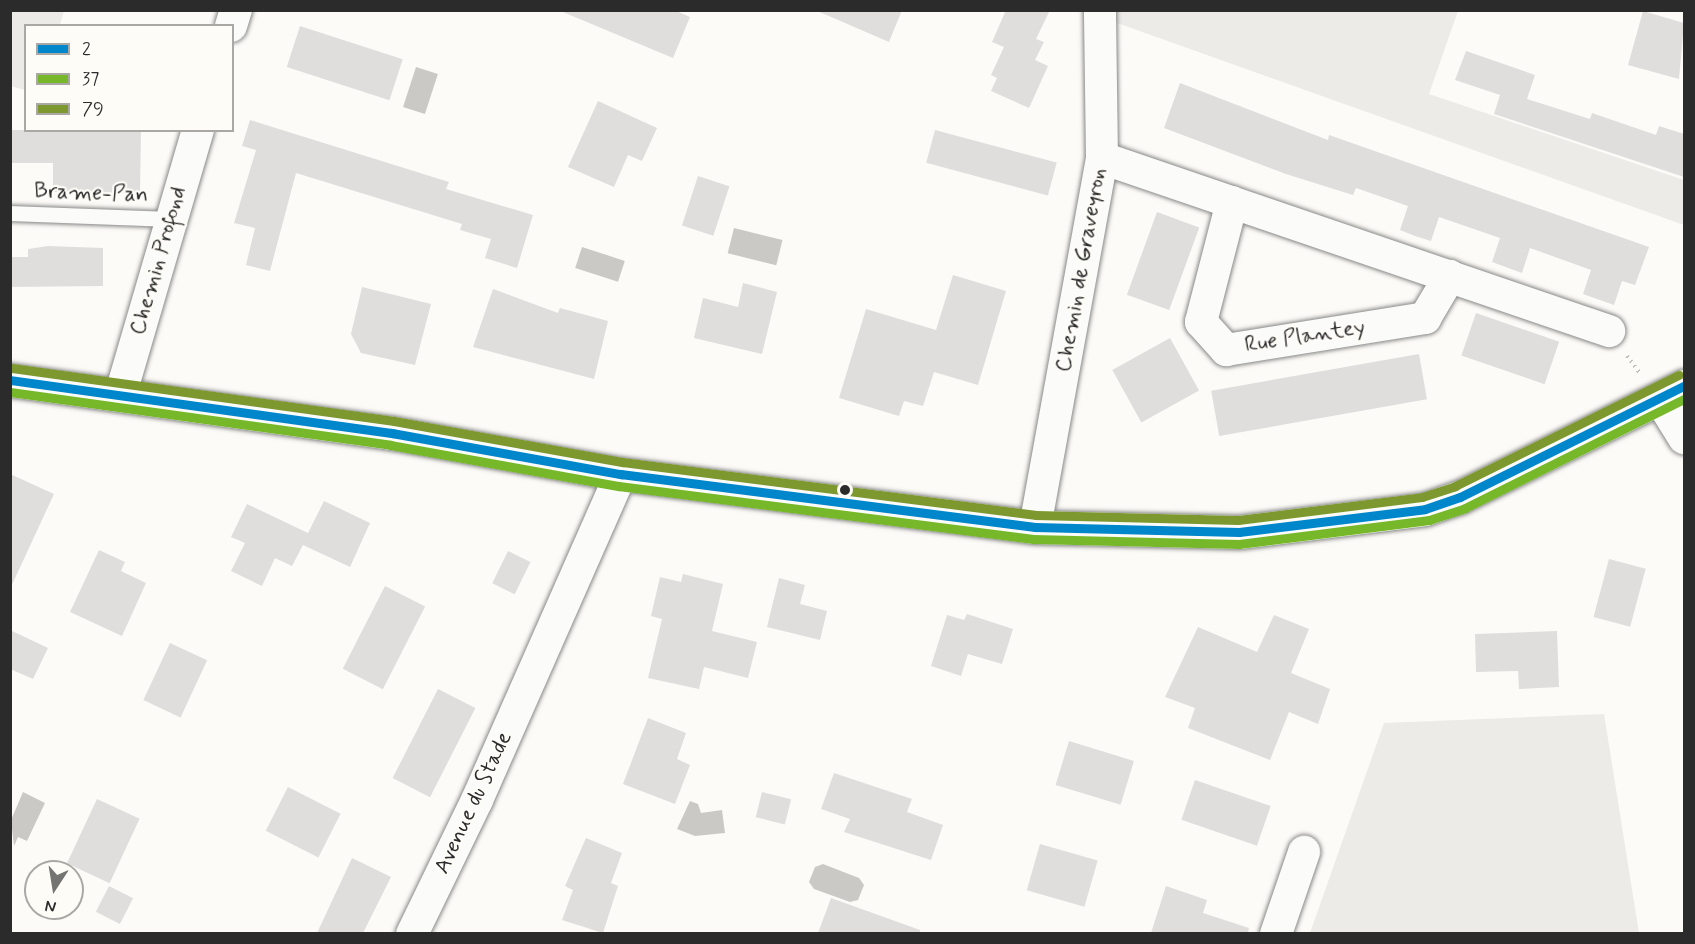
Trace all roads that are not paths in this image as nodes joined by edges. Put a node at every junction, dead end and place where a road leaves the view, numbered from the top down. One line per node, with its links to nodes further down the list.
1 (1100, 10): 3 (street, Chemin de Graveyron)
2 (197, 132): 6 (street, Chemin Profond)
3 (1102, 158): 4 (street); 14 (street, Chemin de Graveyron)
4 (1232, 202): 7 (street); 7 (street, Rue Plantey)
5 (10, 213): 6 (lane, Brame-Pan)
6 (171, 219): 10 (street, Chemin Profond)
7 (1450, 276): 8 (street)
8 (1609, 331)
9 (10, 380): 10 (main road)
10 (120, 393): 13 (main road)
11 (1672, 394): 12 (street); 14 (main road)
12 (1684, 438)
13 (621, 474): 14 (main road); 16 (street, Avenue du Stade)
14 (1035, 527)
15 (1304, 852): 17 (street)
16 (412, 933)
17 (1276, 933)

